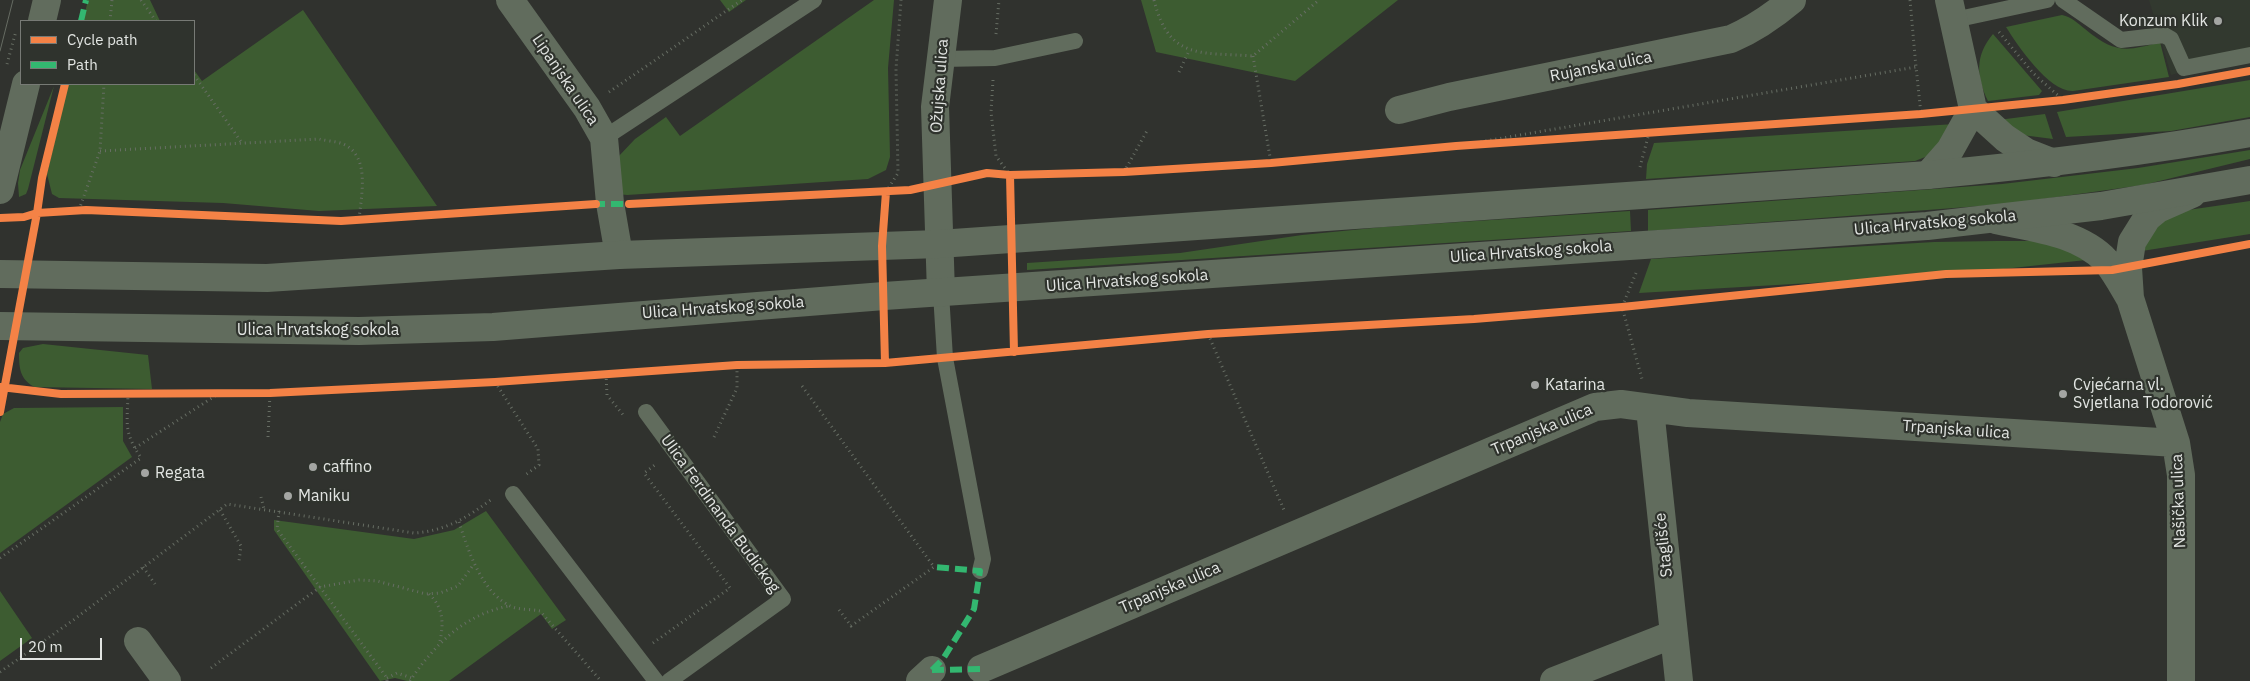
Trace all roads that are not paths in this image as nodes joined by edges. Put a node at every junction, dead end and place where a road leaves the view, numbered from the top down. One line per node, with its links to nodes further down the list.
1 (47, 0): 9 (street)
2 (510, 0): 17 (street, Lipanjska ulica)
3 (814, 0): 17 (lane)
4 (948, 0): 12 (street, Ožujska ulica)
5 (1792, 0): 15 (street, Rujanska ulica)
6 (2047, 0): 8 (lane)
7 (2063, 0): 11 (lane)
8 (1952, 10): 14 (street)
9 (32, 20)
10 (1075, 41): 12 (lane)
11 (2250, 55)
12 (940, 59): 24 (street, Ožujska ulica)
13 (16, 78): 22 (street)
14 (1973, 109): 18 (street); 19 (street)
15 (1399, 110)
16 (2250, 133): 18 (street)
17 (604, 138): 25 (street, Lipanjska ulica)
18 (2054, 163): 19 (street)
19 (1928, 175): 24 (street)
20 (2250, 180): 21 (street, Ulica Hrvatskog sokola)
21 (2205, 189): 23 (street, Ulica Hrvatskog sokola); 28 (street, Našička ulica)
22 (0, 190)
23 (1992, 219): 27 (street, Ulica Hrvatskog sokola); 28 (street, Našička ulica)
24 (939, 244): 25 (street); 27 (street, Ožujska ulica)
25 (619, 255): 26 (street)
26 (0, 274)
27 (941, 293): 29 (street, Ulica Hrvatskog sokola); 34 (lane)
28 (2130, 298): 32 (street, Našička ulica)
29 (0, 326)
30 (1650, 409): 32 (street, Trpanjska ulica); 35 (street, Staglišće); 37 (street, Trpanjska ulica)
31 (646, 412): 40 (lane, Ulica Ferdinanda Budickog)
32 (2176, 443): 43 (street, Našička ulica)
33 (515, 488): 39 (lane)
34 (980, 571)
35 (1674, 634): 41 (street); 42 (street, Staglišće)
36 (138, 641): 38 (street)
37 (981, 669)
38 (167, 681)
39 (656, 681)
40 (669, 681)
41 (1554, 681)
42 (1679, 681)
43 (2181, 681)

